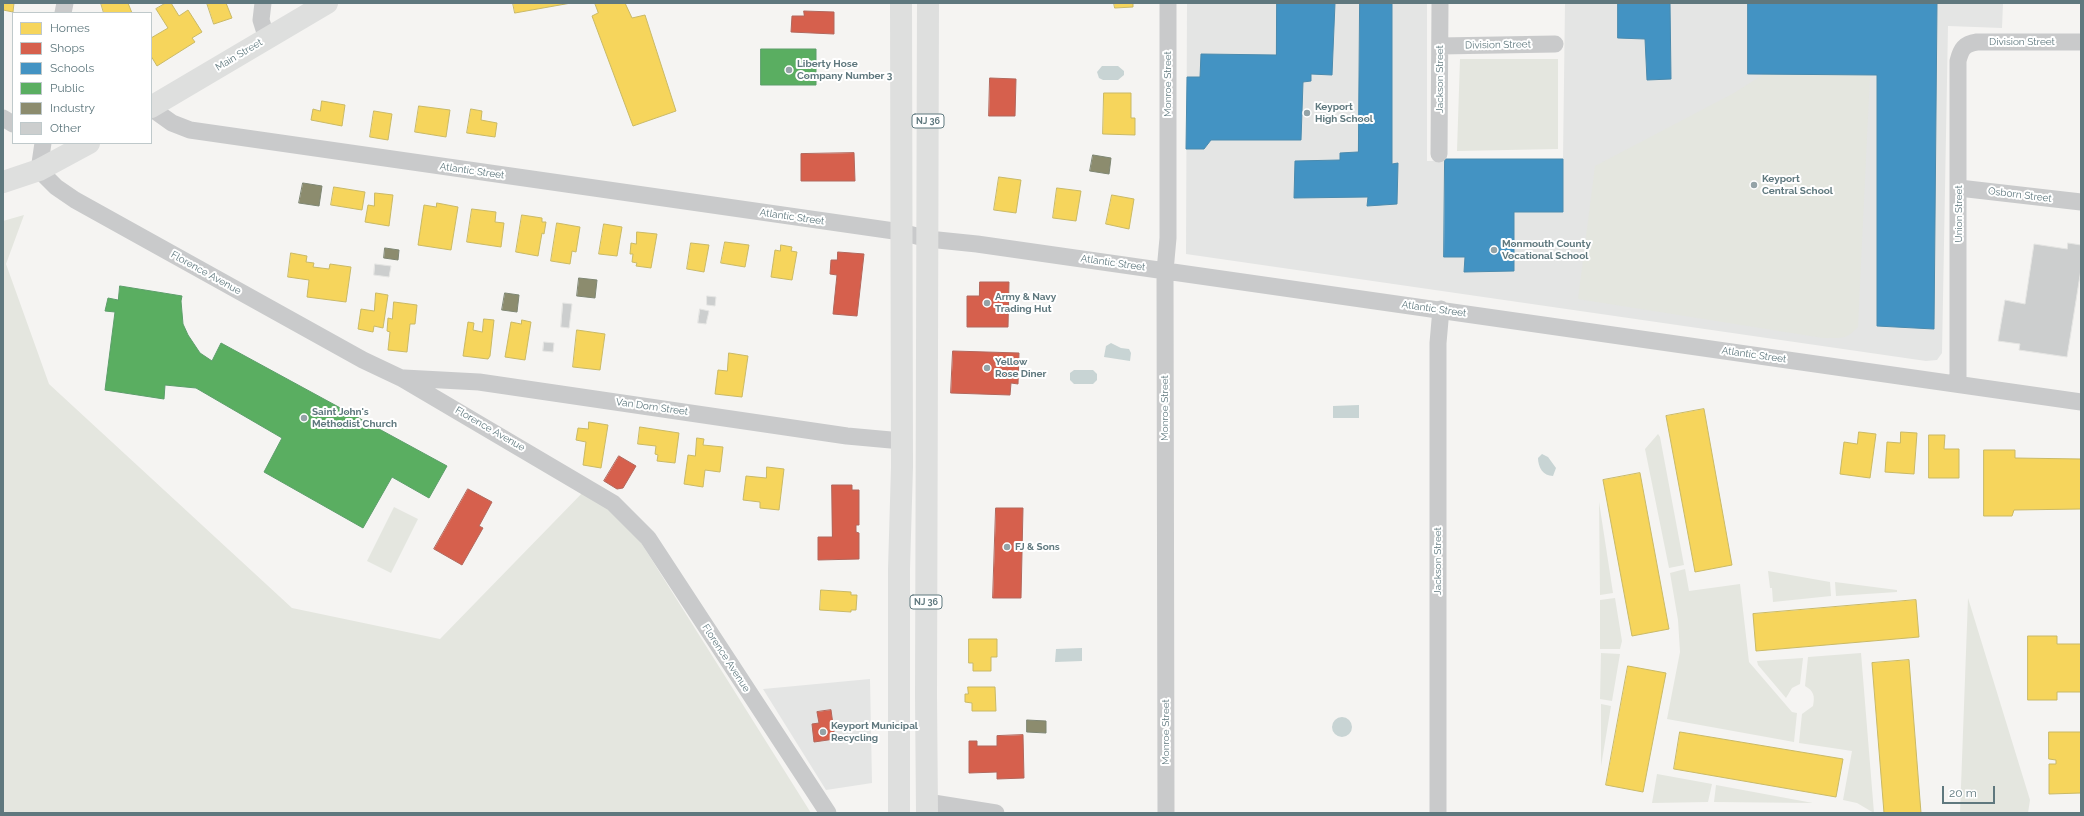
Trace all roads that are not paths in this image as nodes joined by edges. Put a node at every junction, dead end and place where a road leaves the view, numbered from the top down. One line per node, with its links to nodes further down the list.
1 (262, 3): 7 (street)
2 (327, 3): 7 (main road, Main Street)
3 (901, 3): 23 (main road, NJ 36)
4 (928, 3): 24 (main road, NJ 36)
5 (1168, 3): 25 (street, Monroe Street)
6 (1440, 3): 10 (street, Jackson Street)
7 (267, 39): 12 (main road, Main Street)
8 (2081, 42): 11 (street, Division Street)
9 (1555, 44): 10 (street, Division Street)
10 (1440, 46): 18 (street, Jackson Street)
11 (1964, 46): 21 (street, Union Street)
12 (152, 107)
13 (152, 109): 23 (street, Atlantic Street)
14 (3, 118): 15 (street)
15 (12, 123)
16 (43, 144): 19 (street)
17 (87, 144): 19 (main road)
18 (1439, 154)
19 (39, 170): 20 (main road); 27 (street, Florence Avenue)
20 (3, 182)
21 (1959, 188): 22 (street, Osborn Street); 28 (street, Union Street)
22 (2081, 202)
23 (901, 232): 24 (street, Atlantic Street); 30 (main road, NJ 36)
24 (928, 239): 25 (street, Atlantic Street); 32 (main road, NJ 36)
25 (1165, 271): 26 (street, Atlantic Street); 37 (street, Monroe Street)
26 (1441, 309): 28 (street, Atlantic Street); 38 (street, Jackson Street)
27 (401, 378): 30 (street, Van Dorn Street); 33 (street, Florence Avenue)
28 (1958, 383): 29 (street, Atlantic Street)
29 (2081, 402)
30 (902, 441): 31 (main road, NJ 36)
31 (899, 789): 34 (main road); 35 (main road, NJ 36)
32 (927, 807): 36 (street)
33 (828, 813)
34 (884, 813)
35 (899, 813)
36 (996, 813)
37 (1166, 813)
38 (1438, 813)

